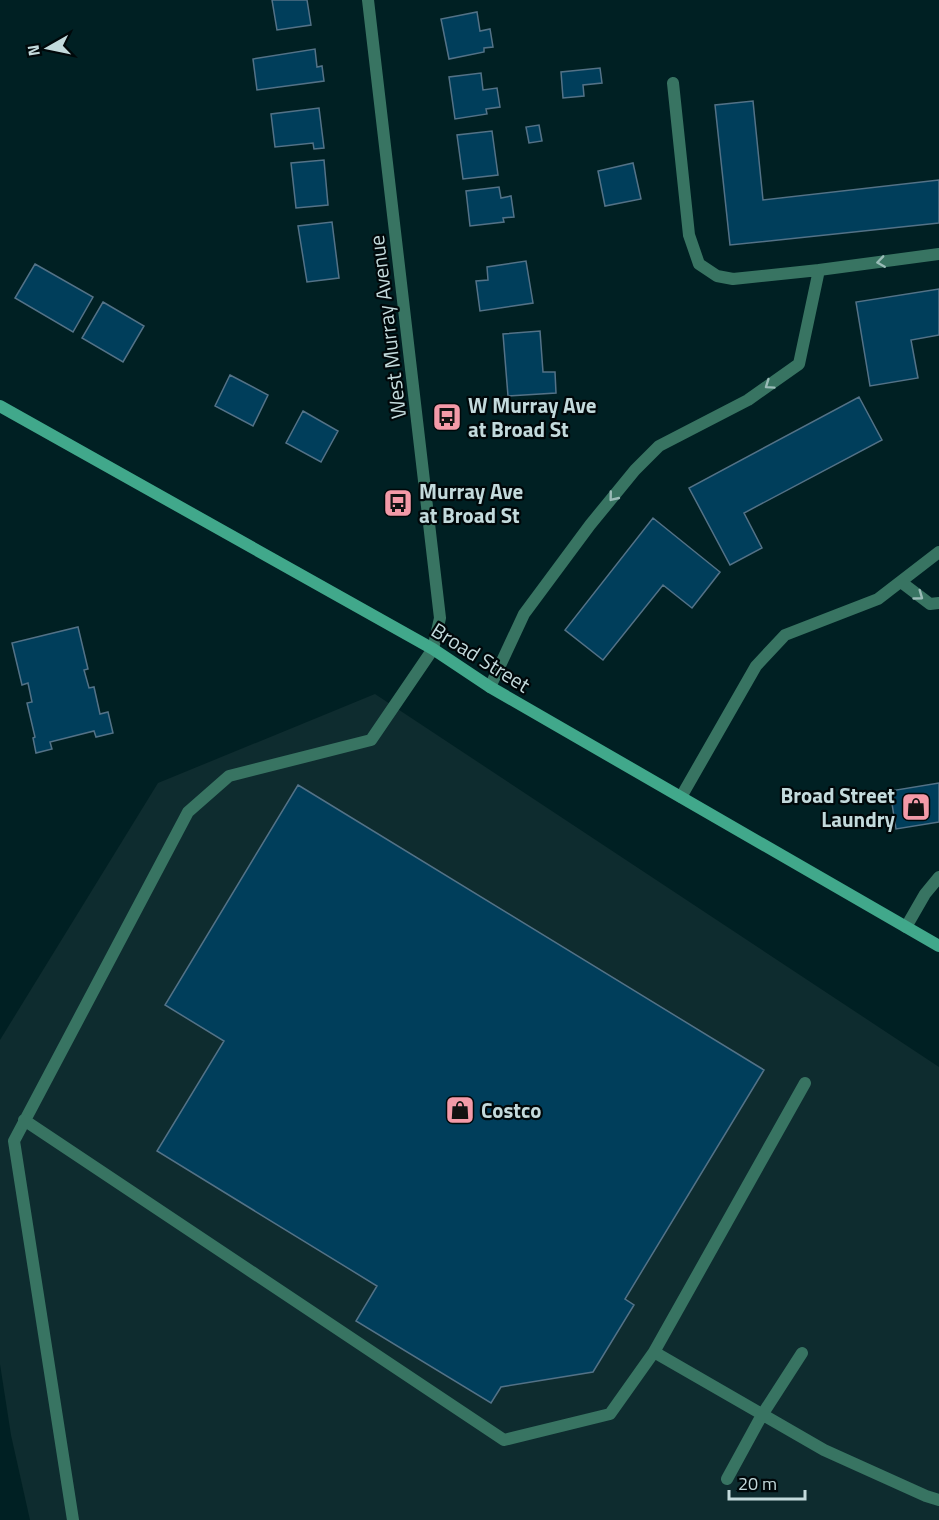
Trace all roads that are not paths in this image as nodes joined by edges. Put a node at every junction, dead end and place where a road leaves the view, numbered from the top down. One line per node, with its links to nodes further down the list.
1 (368, 0): 9 (street, West Murray Avenue)
2 (674, 83): 4 (street)
3 (939, 254): 4 (street, one-way to 4)
4 (819, 270): 10 (street, one-way to 10)
5 (0, 406): 9 (main road, Broad Street)
6 (939, 552): 7 (street)
7 (901, 582): 8 (street, one-way to 8); 11 (street)
8 (939, 603)
9 (433, 649): 10 (main road, Broad Street); 16 (street)
10 (490, 687): 11 (main road, Broad Street)
11 (681, 797): 13 (main road, Broad Street)
12 (937, 882): 13 (street)
13 (906, 927): 14 (main road, Broad Street)
14 (939, 946)
15 (805, 1083): 17 (street)
16 (24, 1120): 17 (street); 22 (street)
17 (654, 1352): 19 (street)
18 (802, 1353): 19 (street)
19 (762, 1415): 20 (street); 21 (street)
20 (727, 1479)
21 (939, 1500)
22 (73, 1520)

